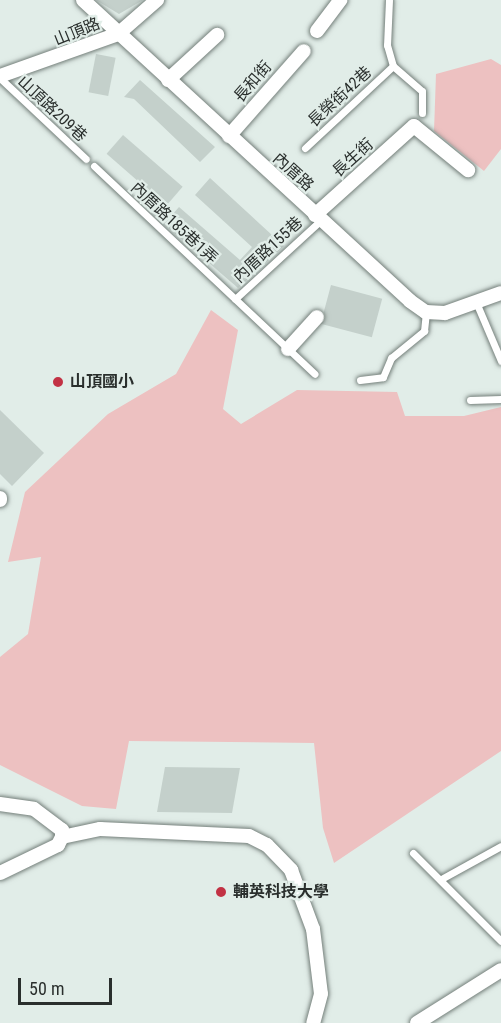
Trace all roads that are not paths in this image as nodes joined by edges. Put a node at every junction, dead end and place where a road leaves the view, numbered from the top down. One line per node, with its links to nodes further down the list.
1 (83, 0): 6 (street, 內厝路)
2 (157, 0): 6 (street, 山頂路)
3 (340, 0): 5 (street)
4 (389, 0): 9 (lane)
5 (317, 31)
6 (118, 34): 10 (street, 山頂路); 11 (street, 內厝路)
7 (217, 35): 11 (street)
8 (304, 51): 13 (street, 長和街)
9 (393, 66): 12 (lane); 14 (lane, 長榮街42巷)
10 (0, 77): 15 (lane, 山頂路209巷)
11 (168, 81): 13 (street, 內厝路)
12 (422, 113)
13 (229, 136): 18 (street, 內厝路)
14 (305, 148)
15 (86, 159)
16 (94, 166): 20 (lane, 內厝路185巷1弄)
17 (468, 170): 18 (street, 長生街)
18 (318, 217): 20 (lane, 內厝路155巷); 22 (street, 內厝路)
19 (501, 293): 21 (street)
20 (235, 299): 24 (lane, 內厝路155巷)
21 (476, 302): 22 (street); 25 (lane)
22 (426, 312): 27 (lane)
23 (317, 317): 24 (street)
24 (288, 349): 26 (lane, 內厝路155巷)
25 (501, 361)
26 (315, 374)
27 (360, 380)
28 (501, 399): 29 (lane)
29 (470, 400)
30 (0, 804): 31 (street)
31 (62, 837): 34 (street); 38 (street)
32 (501, 846): 35 (lane)
33 (413, 853): 35 (lane)
34 (0, 873)
35 (443, 878): 36 (lane)
36 (501, 941)
37 (501, 970): 39 (street)
38 (313, 1023)
39 (417, 1023)

